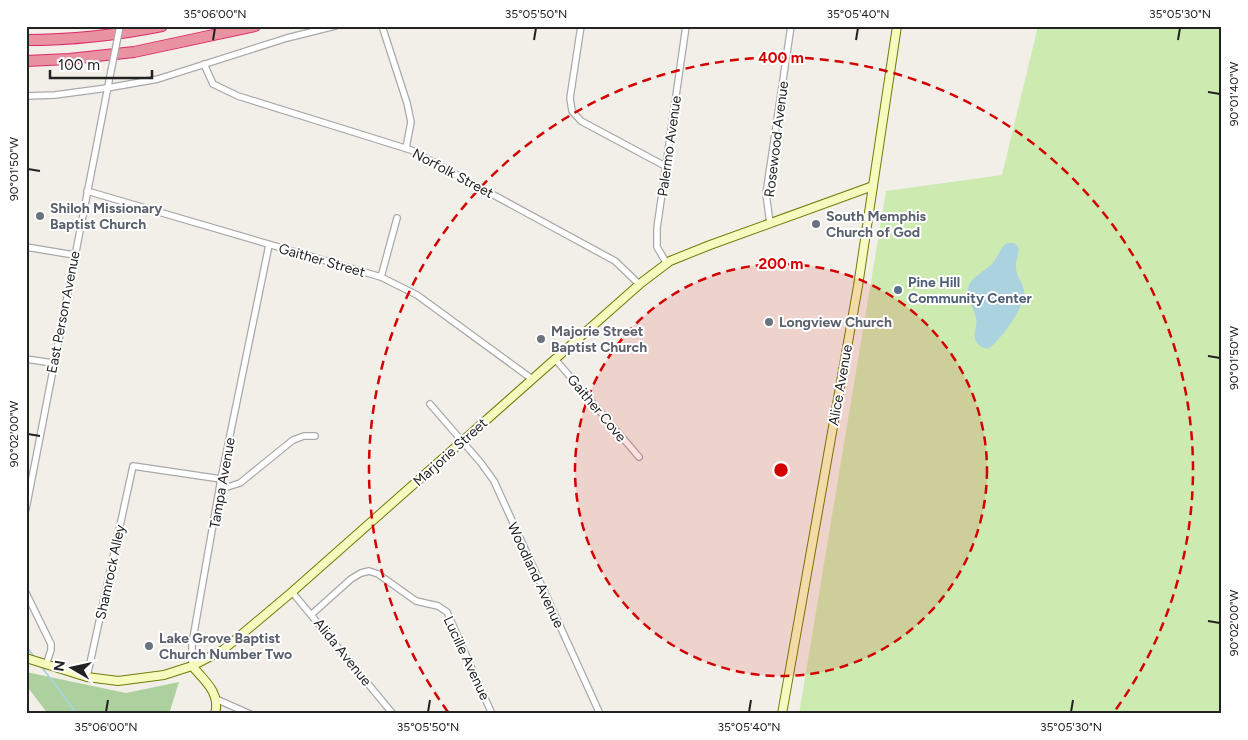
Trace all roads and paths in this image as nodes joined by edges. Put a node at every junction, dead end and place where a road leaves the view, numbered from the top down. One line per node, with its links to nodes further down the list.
1 (120, 26): 13 (street, East Person Avenue, bridge)
2 (162, 26): 10 (highway)
3 (255, 26): 11 (highway)
4 (335, 26): 12 (street)
5 (382, 26): 15 (street)
6 (581, 26): 16 (street)
7 (686, 26): 16 (street, Palermo Avenue)
8 (791, 26): 20 (street, Rosewood Avenue)
9 (897, 26): 17 (street, Alice Avenue)
10 (26, 40)
11 (26, 61)
12 (204, 64): 13 (street); 15 (street, Norfolk Street)
13 (107, 88): 14 (street); 18 (street, East Person Avenue)
14 (26, 96)
15 (406, 148): 26 (street, Norfolk Street)
16 (665, 166): 24 (street, Palermo Avenue)
17 (873, 186): 20 (street, Marjorie Street); 51 (street, Alice Avenue)
18 (87, 191): 21 (street, Gaither Street); 23 (street, East Person Avenue)
19 (397, 218): 25 (street)
20 (770, 223): 24 (street, Marjorie Street)
21 (269, 245): 25 (street, Gaither Street); 35 (street, Tampa Avenue)
22 (26, 247): 23 (street)
23 (74, 256): 29 (street, East Person Avenue)
24 (667, 264): 26 (street, Marjorie Street)
25 (381, 277): 30 (street, Gaither Street)
26 (639, 284): 28 (street, Marjorie Street)
27 (26, 358): 29 (street)
28 (555, 359): 30 (street, Marjorie Street); 34 (street, Gaither Cove)
29 (53, 363): 37 (street, East Person Avenue)
30 (532, 379): 33 (street, Marjorie Street)
31 (430, 404): 33 (street, Woodland Avenue)
32 (315, 436): 36 (street)
33 (462, 442): 38 (street, Marjorie Street); 50 (street, Woodland Avenue)
34 (639, 458)
35 (221, 479): 36 (street, Tampa Avenue); 44 (street, Shamrock Alley)
36 (220, 489): 43 (street, Tampa Avenue)
37 (26, 509)
38 (292, 592): 40 (street, Alida Avenue); 43 (street, Marjorie Street)
39 (26, 593): 42 (street)
40 (312, 614): 48 (street, Alida Avenue); 49 (street, Lucille Avenue)
41 (28, 659): 42 (street, Marjorie Street)
42 (46, 665): 44 (street, Marjorie Street)
43 (192, 666): 44 (street, Marjorie Street); 45 (street)
44 (87, 677)
45 (216, 699): 46 (street); 47 (street)
46 (215, 714)
47 (250, 714)
48 (393, 714)
49 (492, 714)
50 (600, 714)
51 (782, 714)

